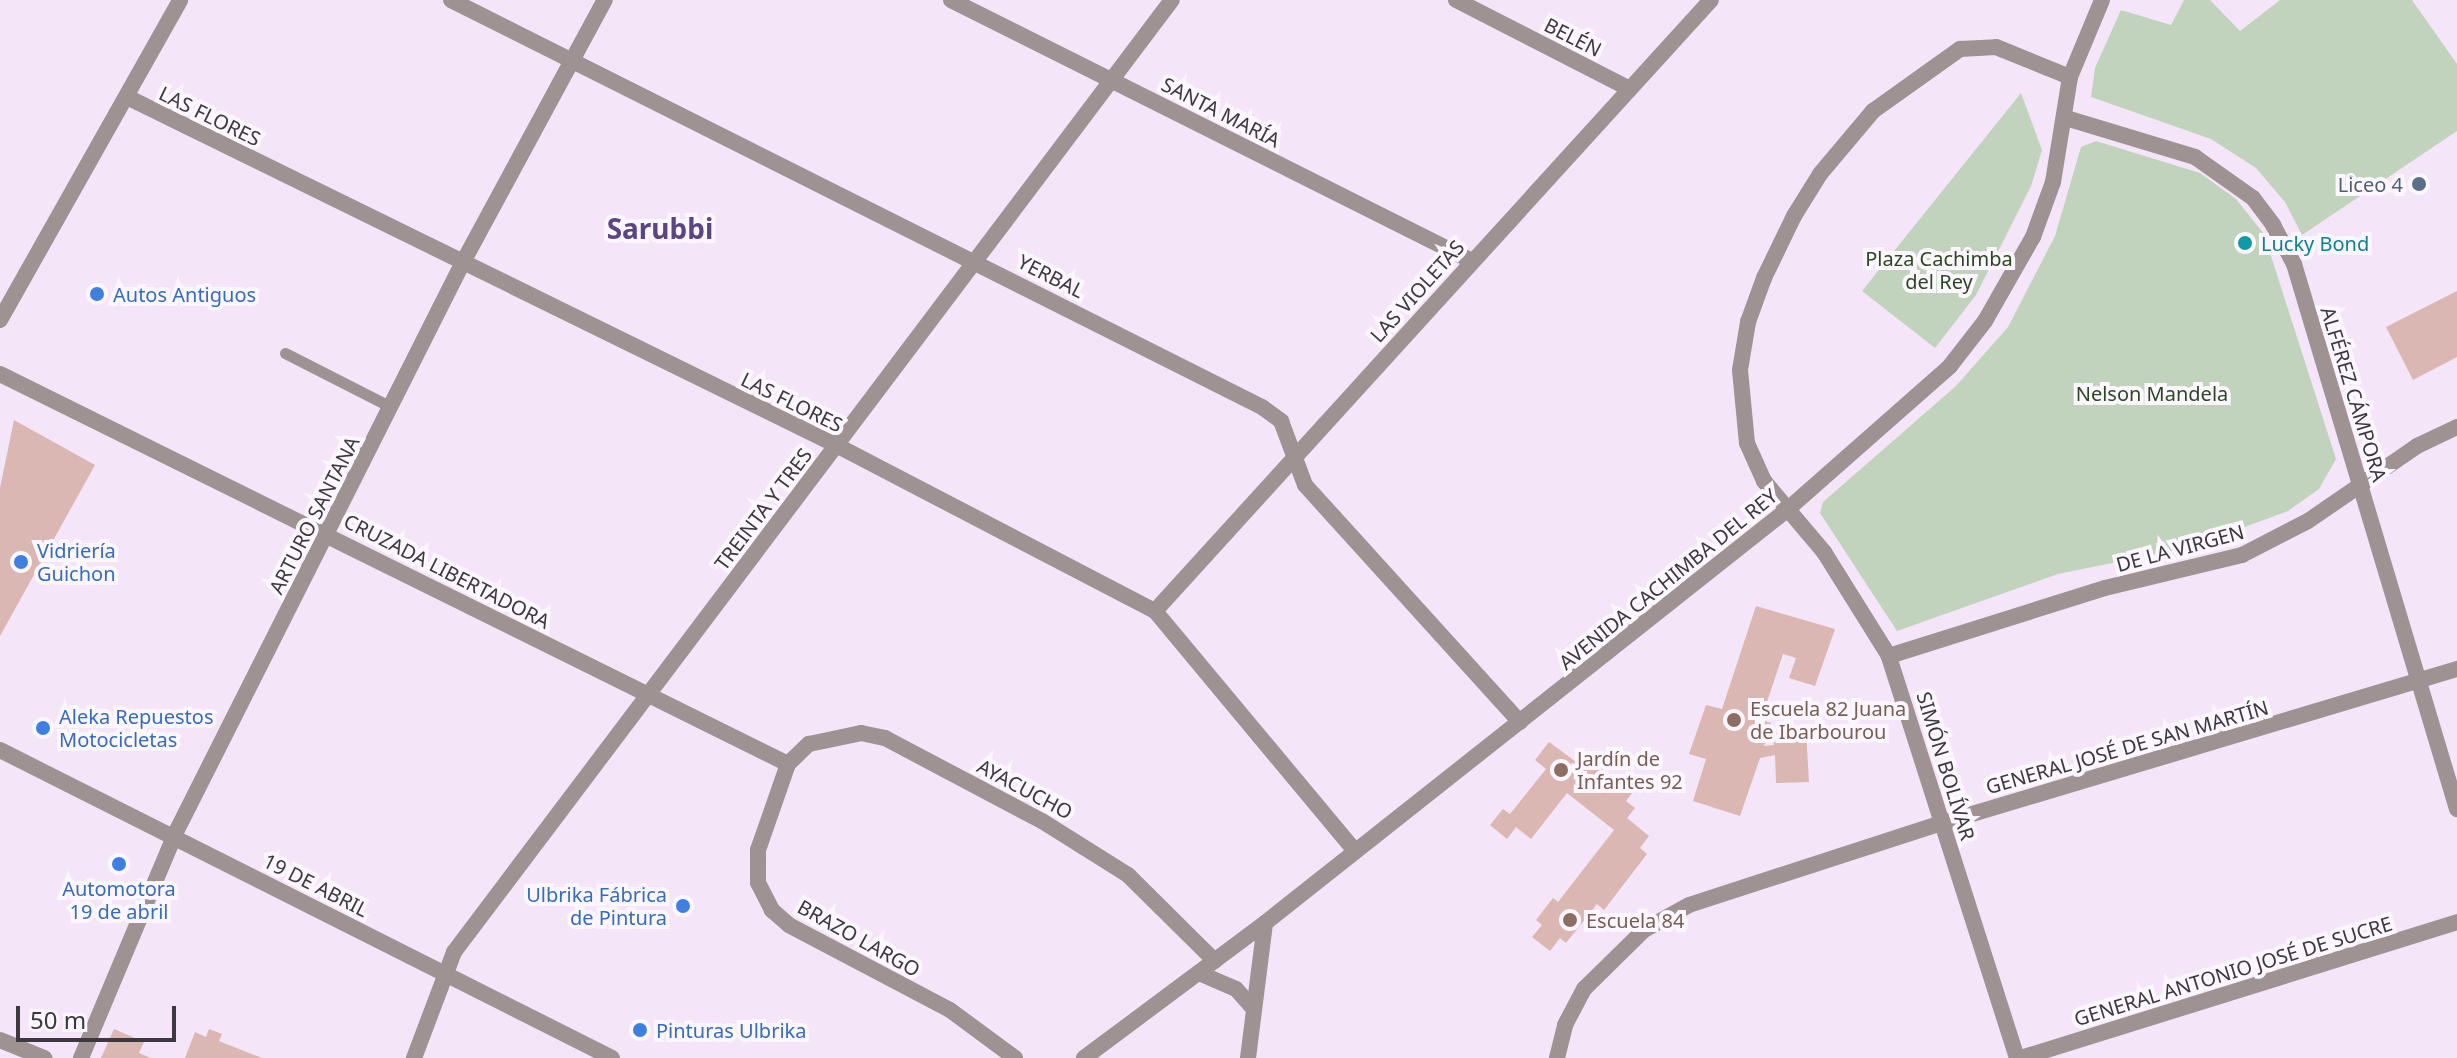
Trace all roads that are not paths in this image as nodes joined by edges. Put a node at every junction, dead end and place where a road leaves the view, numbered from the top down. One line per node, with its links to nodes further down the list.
1 (180, 0): 13 (street)
2 (451, 0): 9 (street, YERBAL)
3 (605, 0): 9 (street, ARTURO SANTANA)
4 (951, 0): 11 (street, SANTA MARÍA)
5 (1172, 0): 11 (street, TREINTA Y TRES)
6 (1456, 0): 12 (street, BELÉN)
7 (1711, 0): 12 (street, LAS VIOLETAS)
8 (2102, 0): 10 (street, AVENIDA CACHIMBA DEL REY)
9 (568, 61): 15 (street, YERBAL); 17 (street, ARTURO SANTANA)
10 (2070, 77): 14 (street, AVENIDA CACHIMBA DEL REY); 26 (street, SIMÓN BOLÍVAR)
11 (1111, 78): 15 (street, TREINTA Y TRES); 16 (street, SANTA MARÍA)
12 (1630, 89): 16 (street, LAS VIOLETAS)
13 (127, 97): 17 (street, LAS FLORES); 18 (street)
14 (2066, 118): 25 (street, ALFÉREZ CÁMPORA); 26 (street, AVENIDA CACHIMBA DEL REY)
15 (974, 260): 23 (street, TREINTA Y TRES); 24 (street, YERBAL)
16 (1472, 261): 24 (street, LAS VIOLETAS)
17 (462, 264): 21 (street, ARTURO SANTANA); 23 (street, LAS FLORES)
18 (0, 320)
19 (285, 353): 21 (lane)
20 (0, 374): 27 (street, CRUZADA LIBERTADORA)
21 (391, 407): 27 (street, ARTURO SANTANA)
22 (2457, 427): 25 (street, DE LA VIRGEN)
23 (836, 445): 28 (street, LAS FLORES); 32 (street, TREINTA Y TRES)
24 (1293, 457): 28 (street, LAS VIOLETAS); 33 (street, YERBAL)
25 (2361, 485): 29 (street, DE LA VIRGEN); 31 (street, ALFÉREZ CÁMPORA)
26 (1788, 509): 29 (street, SIMÓN BOLÍVAR); 33 (street, AVENIDA CACHIMBA DEL REY)
27 (328, 533): 32 (street, CRUZADA LIBERTADORA); 38 (street, ARTURO SANTANA)
28 (1155, 611): 39 (street, LAS FLORES)
29 (1889, 656): 37 (street, SIMÓN BOLÍVAR)
30 (2457, 669): 31 (street, GENERAL JOSÉ DE SAN MARTÍN)
31 (2420, 681): 36 (street, ALFÉREZ CÁMPORA); 37 (street, GENERAL JOSÉ DE SAN MARTÍN)
32 (649, 695): 35 (street, CRUZADA LIBERTADORA); 44 (street, TREINTA Y TRES)
33 (1520, 722): 39 (street, AVENIDA CACHIMBA DEL REY)
34 (0, 750): 38 (street, 19 DE ABRIL)
35 (788, 764): 42 (street, AYACUCHO); 51 (street, BRAZO LARGO)
36 (2457, 809)
37 (1942, 823): 54 (street, GENERAL JOSÉ DE SAN MARTÍN); 55 (street, SIMÓN BOLÍVAR)
38 (175, 834): 44 (street, 19 DE ABRIL); 48 (street, ARTURO SANTANA)
39 (1355, 851): 41 (street, AVENIDA CACHIMBA DEL REY)
40 (2457, 922): 55 (street, GENERAL ANTONIO JOSÉ DE SUCRE)
41 (1265, 923): 42 (street, AVENIDA CACHIMBA DEL REY); 45 (street)
42 (1215, 961): 43 (street, AVENIDA CACHIMBA DEL REY)
43 (1199, 973): 45 (street); 52 (street, AVENIDA CACHIMBA DEL REY)
44 (448, 976): 49 (street, TREINTA Y TRES); 50 (street, 19 DE ABRIL)
45 (1252, 1007): 53 (street)
46 (0, 1040): 47 (street)
47 (44, 1058)
48 (81, 1058)
49 (414, 1058)
50 (612, 1058)
51 (1015, 1058)
52 (1084, 1058)
53 (1248, 1058)
54 (1557, 1058)
55 (2019, 1058)

